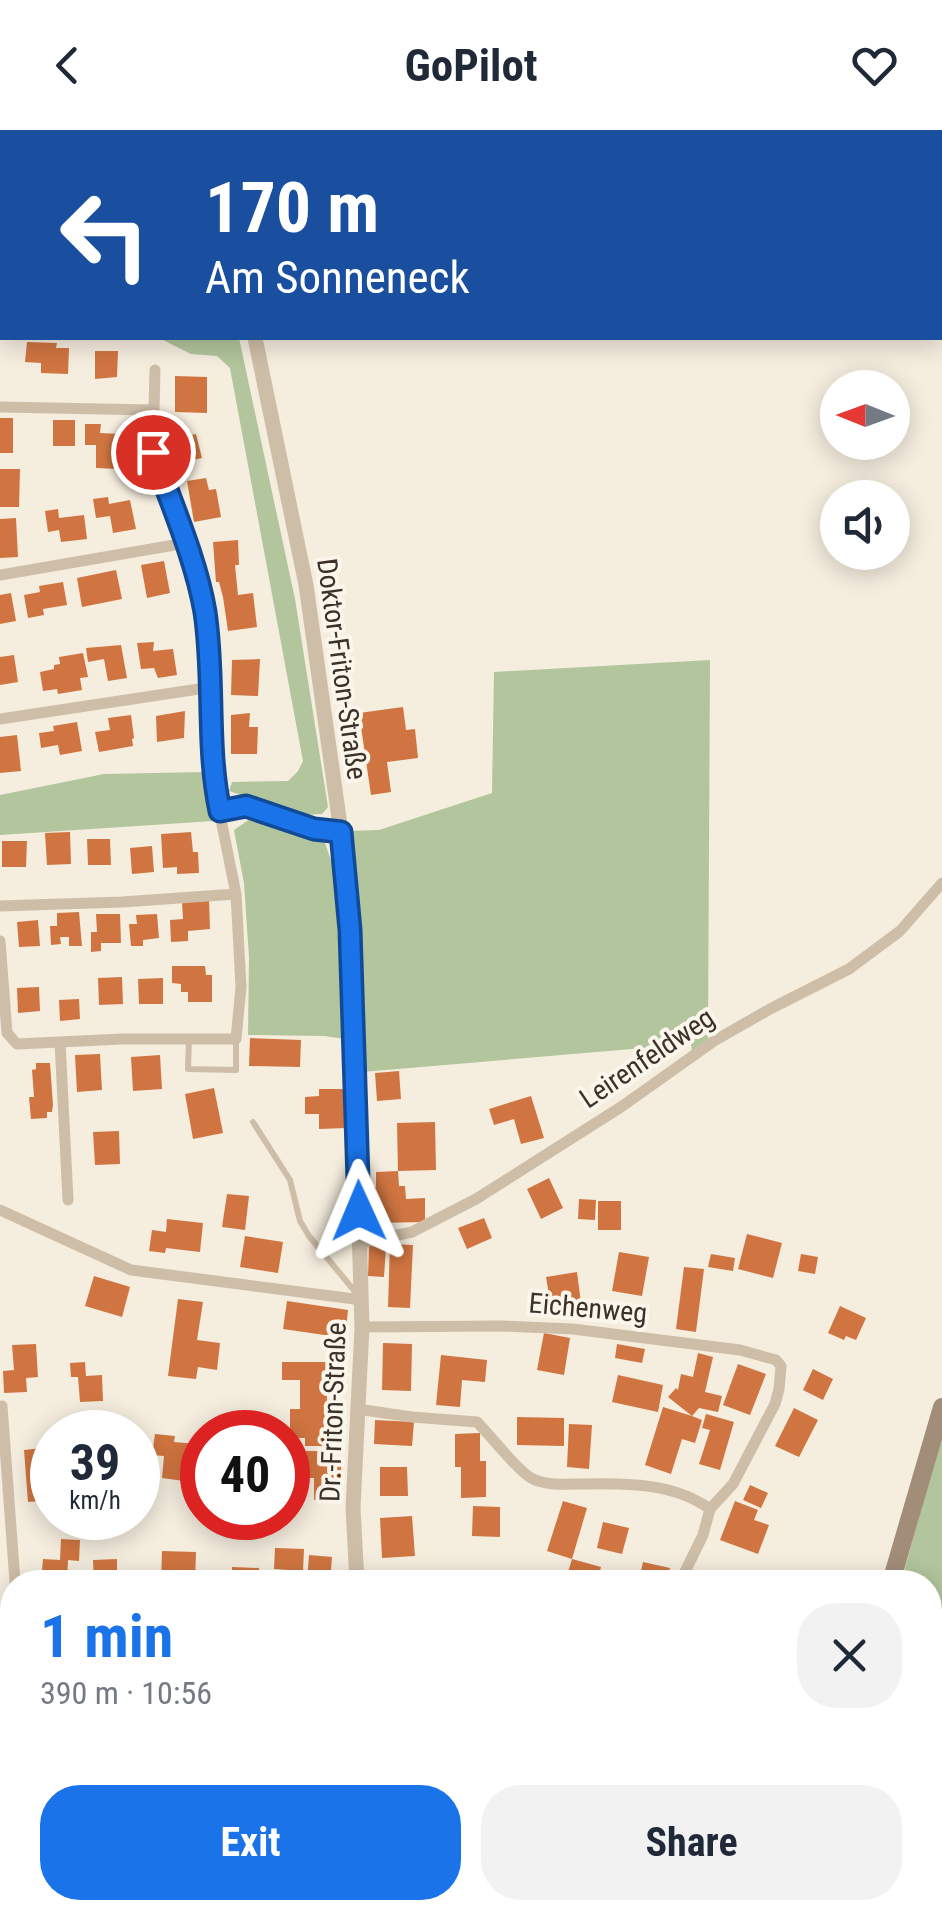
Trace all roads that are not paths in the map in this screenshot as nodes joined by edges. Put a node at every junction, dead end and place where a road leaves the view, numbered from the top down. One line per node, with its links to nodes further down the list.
1 (255, 340): 10 (street, Doktor-Friton-Straße)
2 (155, 370): 4 (street)
3 (0, 407): 4 (street)
4 (154, 410): 5 (street)
5 (186, 543): 6 (street); 7 (street)
6 (0, 575)
7 (212, 688): 8 (street); 9 (street)
8 (0, 720)
9 (220, 811): 10 (street); 12 (street)
10 (341, 832): 21 (street, Doktor-Friton-Straße)
11 (942, 883): 21 (street, Leirenfeldweg)
12 (236, 894): 13 (street); 16 (street)
13 (0, 906)
14 (0, 941): 17 (street)
15 (188, 1039): 16 (street); 16 (lane); 17 (street)
16 (236, 1040)
17 (60, 1042): 19 (street)
18 (253, 1122): 22 (lane)
19 (68, 1200)
20 (0, 1210): 22 (street)
21 (360, 1243): 22 (street, Dr.-Friton-Straße)
22 (362, 1300): 23 (street, Dr.-Friton-Straße)
23 (362, 1328): 25 (street, Dr.-Friton-Straße); 27 (street, Eichenweg)
24 (2, 1406): 28 (street)
25 (357, 1408): 27 (street); 29 (street, Dr.-Friton-Straße)
26 (942, 1408): 31 (main road)
27 (710, 1509): 30 (street)
28 (14, 1570)
29 (356, 1570)
30 (686, 1570)
31 (895, 1570)

